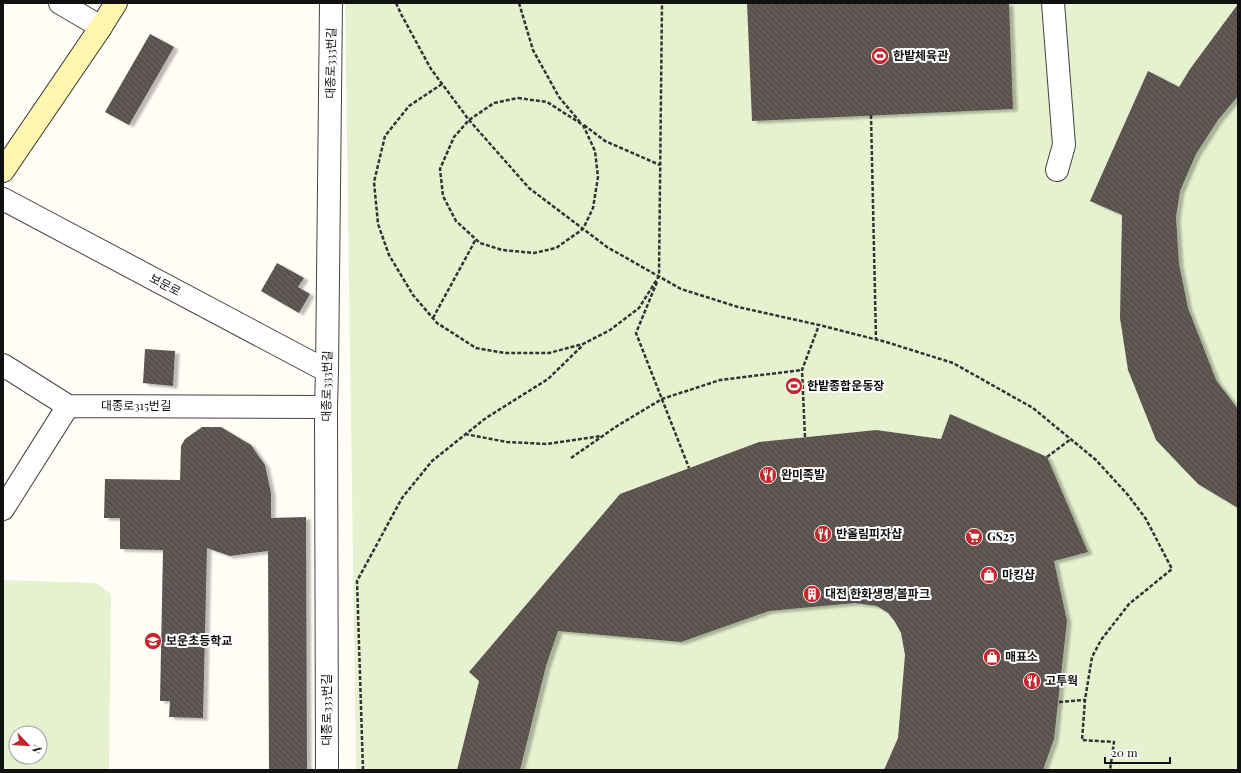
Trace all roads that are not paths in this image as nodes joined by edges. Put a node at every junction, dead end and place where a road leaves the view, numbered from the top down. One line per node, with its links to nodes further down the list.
1 (60, 3): 5 (street)
2 (116, 3): 5 (main road)
3 (331, 3): 10 (street, 대종로333번길)
4 (1053, 3): 6 (street)
5 (101, 27): 7 (main road)
6 (1057, 170)
7 (3, 171)
8 (3, 199): 10 (street, 보문로)
9 (3, 365): 11 (street)
10 (328, 371): 12 (street, 대종로333번길)
11 (68, 406): 12 (street, 대종로315번길); 13 (street)
12 (326, 407): 14 (street, 대종로333번길)
13 (3, 509)
14 (327, 770)

